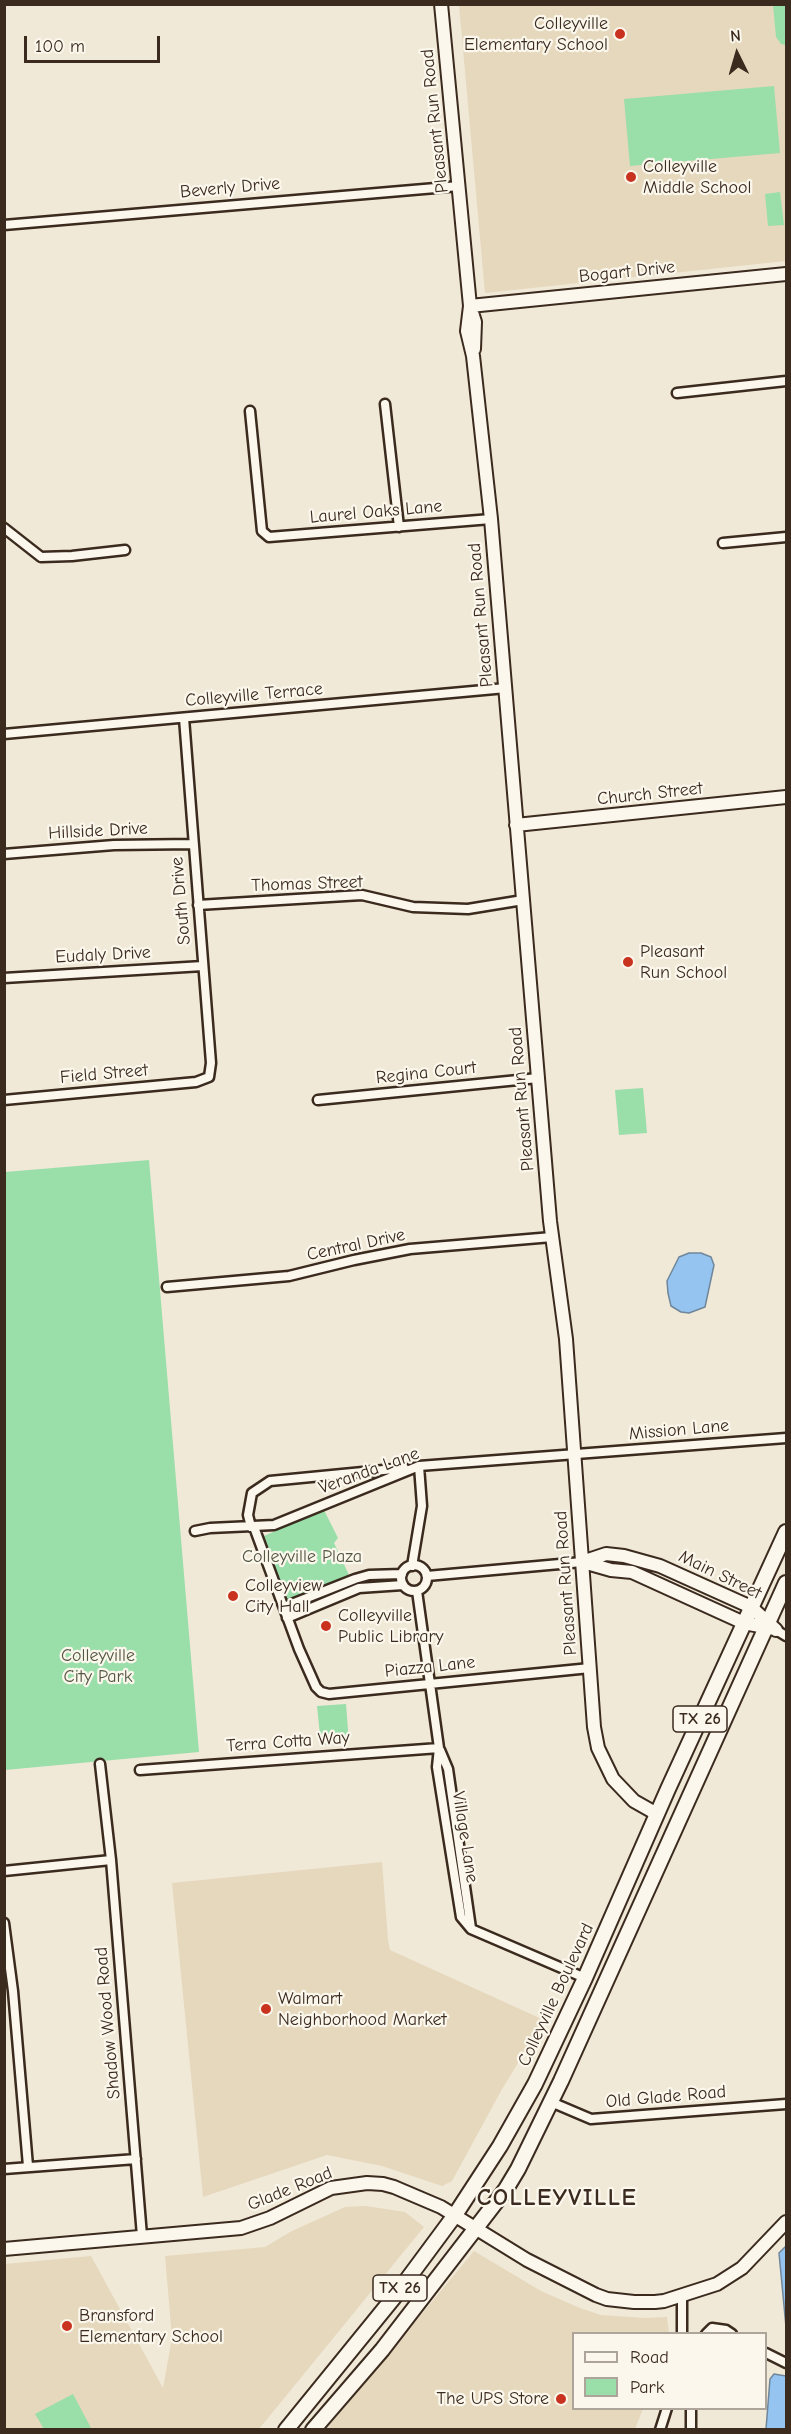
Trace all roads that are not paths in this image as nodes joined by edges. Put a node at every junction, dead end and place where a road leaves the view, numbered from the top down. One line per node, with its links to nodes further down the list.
1 (441, 4): 2 (street, Pleasant Run Road)
2 (459, 186): 3 (street, Beverly Drive); 5 (street, Pleasant Run Road)
3 (4, 225)
4 (786, 274): 5 (street, Bogart Drive)
5 (470, 306): 10 (street, Pleasant Run Road)
6 (786, 381): 7 (street)
7 (677, 393)
8 (385, 404): 11 (street)
9 (250, 411): 11 (street, Laurel Oaks Lane)
10 (490, 519): 11 (street, Laurel Oaks Lane); 16 (street, Pleasant Run Road)
11 (399, 527)
12 (4, 528): 15 (street)
13 (786, 537): 14 (street)
14 (723, 543)
15 (125, 550)
16 (506, 688): 17 (street, Colleyville Terrace); 20 (street, Pleasant Run Road)
17 (184, 718): 18 (street, Colleyville Terrace); 21 (street, South Drive)
18 (4, 734)
19 (786, 797): 20 (street, Church Street)
20 (516, 825): 23 (street, Pleasant Run Road)
21 (193, 844): 22 (street, Hillside Drive); 24 (street, South Drive)
22 (4, 854)
23 (523, 900): 24 (street, Thomas Street); 27 (street, Pleasant Run Road)
24 (198, 905): 25 (street, South Drive)
25 (203, 966): 26 (street, Eudaly Drive); 28 (street, South Drive)
26 (4, 978)
27 (538, 1078): 30 (street, Regina Court); 31 (street, Pleasant Run Road)
28 (206, 1079): 29 (street, Field Street)
29 (4, 1100)
30 (318, 1101)
31 (552, 1238): 32 (street, Central Drive); 34 (street, Pleasant Run Road)
32 (167, 1287)
33 (786, 1438): 34 (street, Mission Lane)
34 (574, 1456): 35 (street, Veranda Lane); 39 (street, Pleasant Run Road)
35 (419, 1466): 36 (street, Veranda Lane); 36 (street); 40 (street)
36 (252, 1527): 37 (street, Veranda Lane); 46 (street)
37 (195, 1531)
38 (786, 1532): 47 (main road, Colleyville Boulevard / TX 26)
39 (582, 1562): 42 (street, Main Street); 47 (street, Main Street); 49 (street, Main Street); 51 (street, Pleasant Run Road)
40 (412, 1566): 41 (street); 42 (street)
41 (402, 1574): 44 (street); 46 (street)
42 (427, 1576): 45 (street)
43 (786, 1583): 50 (main road, TX 26)
44 (404, 1585): 45 (street); 48 (street)
45 (417, 1590): 52 (street, Village Lane)
46 (284, 1607): 48 (street)
47 (752, 1607): 49 (main road, Colleyville Boulevard / TX 26); 50 (street, Main Street)
48 (287, 1618): 52 (street, Piazza Lane)
49 (744, 1623): 50 (street, Main Street); 56 (main road, Colleyville Boulevard / TX 26)
50 (774, 1629): 62 (main road, TX 26)
51 (590, 1668): 52 (street, Piazza Lane); 56 (street, Pleasant Run Road)
52 (431, 1683): 53 (street, Village Lane)
53 (439, 1748): 55 (street, Terra Cotta Way); 60 (street, Village Lane)
54 (100, 1764): 57 (street, Shadow Wood Road)
55 (140, 1770)
56 (657, 1814): 60 (main road, Colleyville Boulevard / TX 26)
57 (111, 1860): 58 (street); 64 (street, Shadow Wood Road)
58 (4, 1871)
59 (4, 1923): 61 (street)
60 (585, 1978): 67 (main road, Colleyville Boulevard / TX 26)
61 (9, 1992): 65 (street)
62 (551, 2102): 63 (street, Old Glade Road); 69 (main road, TX 26)
63 (786, 2104)
64 (136, 2159): 65 (street); 70 (street, Shadow Wood Road)
65 (28, 2166): 66 (street)
66 (4, 2169)
67 (455, 2215): 69 (street, Glade Road); 70 (street, Glade Road); 78 (main road, Colleyville Boulevard / TX 26)
68 (786, 2222): 72 (street, Glade Road)
69 (476, 2227): 72 (street, Glade Road); 81 (main road, TX 26)
70 (142, 2236): 71 (street, Glade Road)
71 (4, 2249)
72 (682, 2296): 73 (street)
73 (682, 2332)
74 (708, 2332): 75 (street)
75 (725, 2332)
76 (767, 2354): 77 (street)
77 (786, 2363)
78 (303, 2409): 81 (main road); 82 (main road, Colleyville Boulevard / TX 26)
79 (667, 2410): 83 (street)
80 (691, 2410): 84 (street)
81 (316, 2426)
82 (286, 2430)
83 (660, 2430)
84 (691, 2430)

